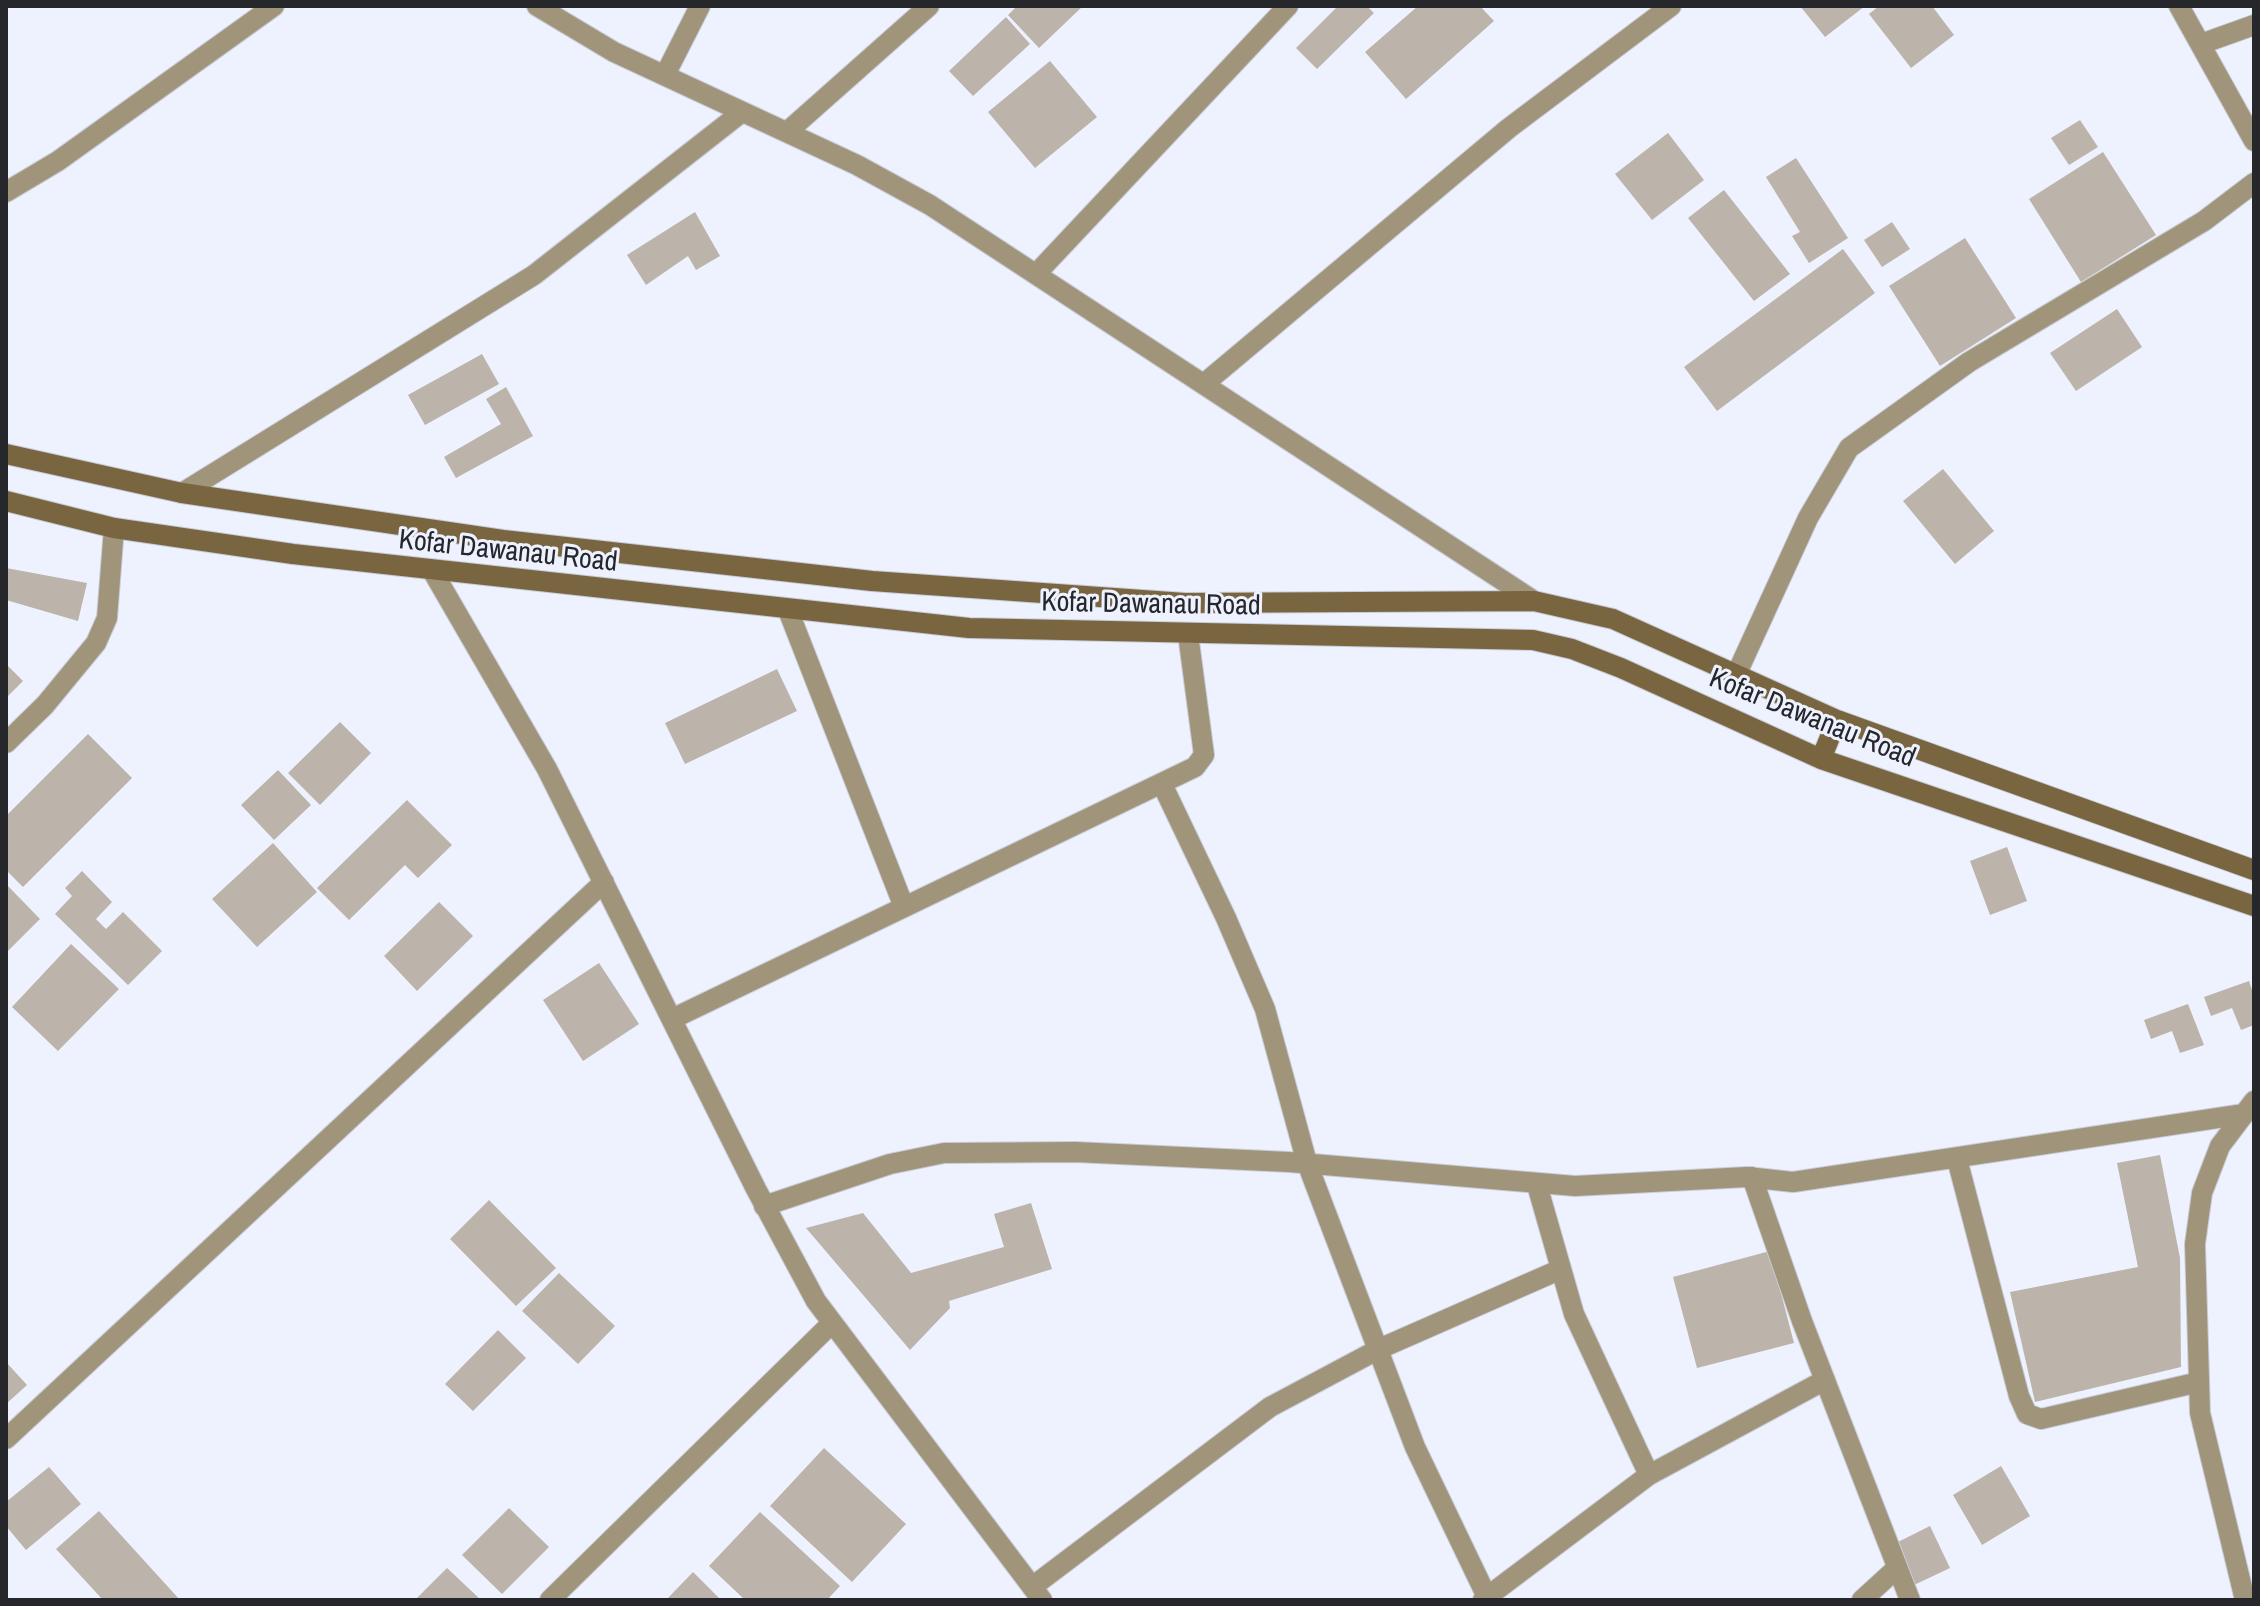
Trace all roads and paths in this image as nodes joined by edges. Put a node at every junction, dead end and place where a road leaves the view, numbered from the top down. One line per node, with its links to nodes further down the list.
1 (274, 6): 15 (street)
2 (537, 6): 10 (street)
3 (700, 6): 10 (street)
4 (929, 6): 12 (street)
5 (1288, 6): 16 (street)
6 (1671, 6): 17 (street)
7 (2179, 6): 9 (street)
8 (2254, 25): 9 (street)
9 (2201, 44): 13 (street)
10 (665, 75): 11 (street)
11 (742, 112): 12 (street); 19 (street)
12 (787, 132): 16 (street)
13 (2254, 141)
14 (2254, 183): 26 (street)
15 (6, 192)
16 (1036, 274): 17 (street)
17 (1205, 383): 23 (street)
18 (6, 454): 19 (street, Kofar Dawanau Road)
19 (182, 493): 23 (street, Kofar Dawanau Road)
20 (6, 501): 21 (street, Kofar Dawanau Road)
21 (114, 528): 22 (street, Kofar Dawanau Road); 28 (street)
22 (433, 572): 24 (street, Kofar Dawanau Road); 32 (street)
23 (1534, 601): 26 (street, Kofar Dawanau Road)
24 (788, 610): 25 (street, Kofar Dawanau Road); 34 (street)
25 (1188, 634): 29 (street, Kofar Dawanau Road); 30 (street)
26 (1737, 673): 27 (street, Kofar Dawanau Road)
27 (1837, 720): 29 (street); 31 (street, Kofar Dawanau Road)
28 (6, 743)
29 (1821, 759): 33 (street, Kofar Dawanau Road)
30 (1162, 784): 34 (street); 38 (street)
31 (2254, 870)
32 (604, 882): 35 (street); 47 (street)
33 (2254, 906)
34 (904, 907): 35 (street)
35 (672, 1019): 41 (street)
36 (2249, 1108): 37 (street); 46 (street)
37 (1957, 1159): 39 (street); 46 (street)
38 (1307, 1163): 40 (street); 41 (street); 44 (street)
39 (1752, 1177): 40 (street); 45 (street)
40 (1537, 1185): 42 (street)
41 (764, 1206): 43 (street)
42 (1559, 1270): 44 (street); 48 (street)
43 (832, 1323): 50 (street); 52 (street)
44 (1379, 1349): 50 (street); 51 (street)
45 (1825, 1380): 48 (street); 49 (street)
46 (2199, 1382): 55 (street)
47 (6, 1439)
48 (1649, 1475): 51 (street)
49 (1897, 1568): 53 (street); 54 (street)
50 (1037, 1594)
51 (1485, 1598)
52 (550, 1600)
53 (1862, 1600)
54 (1910, 1600)
55 (2245, 1600)

